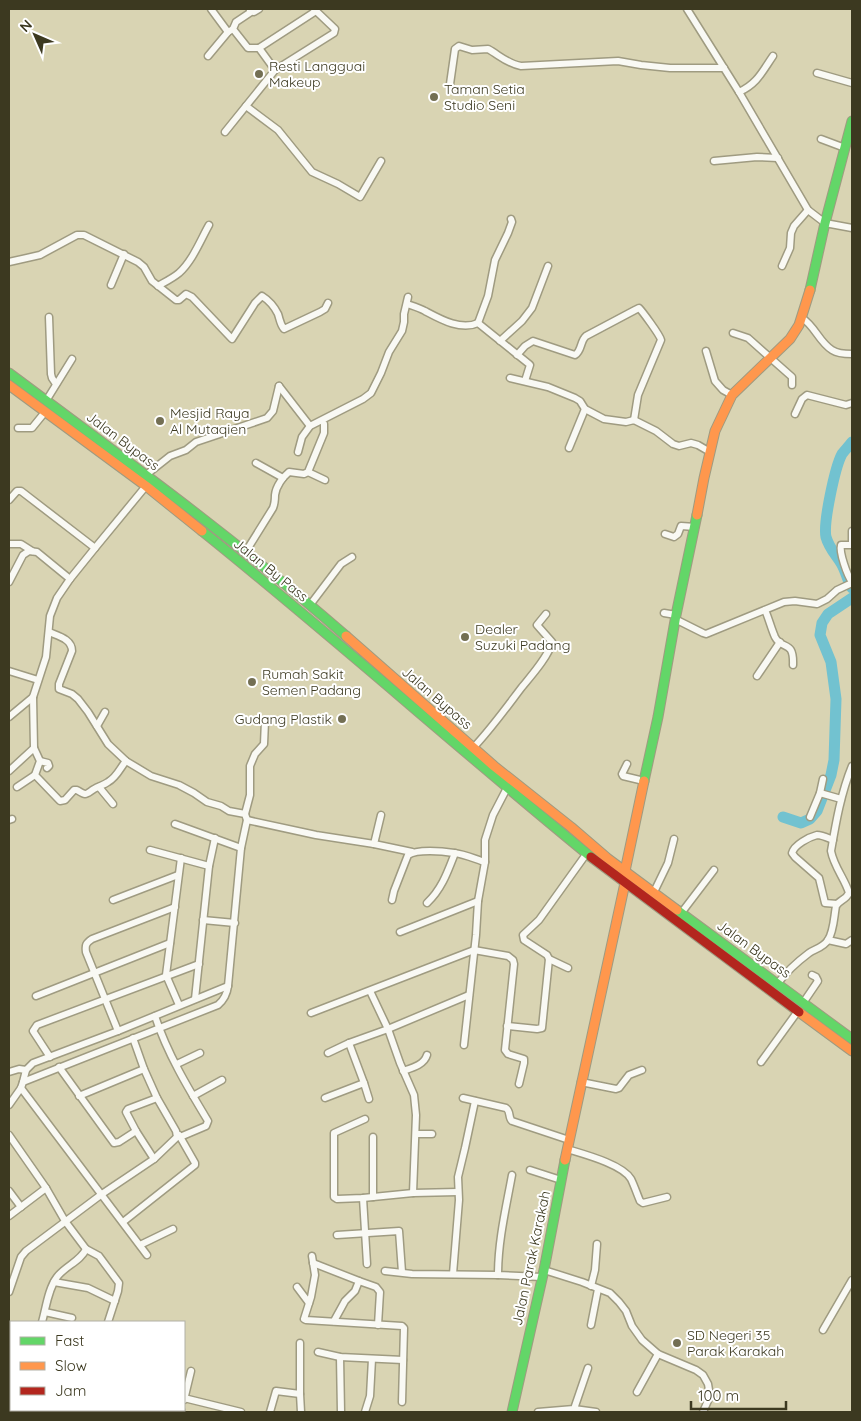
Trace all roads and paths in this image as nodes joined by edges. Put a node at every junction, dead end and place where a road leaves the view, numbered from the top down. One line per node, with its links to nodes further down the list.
1 (211, 9): 6 (street)
2 (259, 9): 4 (street)
3 (687, 9): 10 (street)
4 (250, 10): 6 (street)
5 (315, 10): 7 (street); 11 (street)
6 (230, 30): 7 (street); 8 (street)
7 (258, 48): 11 (street)
8 (208, 56)
9 (773, 56): 15 (street)
10 (724, 68): 14 (street); 15 (street)
11 (275, 70): 16 (street)
12 (817, 74): 13 (street)
13 (852, 83)
14 (450, 84)
15 (739, 92): 21 (street)
16 (246, 106): 18 (street); 22 (street)
17 (852, 121): 20 (main road, Jalan Parak Karakah)
18 (225, 132)
19 (821, 139): 20 (street)
20 (845, 148): 26 (main road, Jalan Parak Karakah)
21 (778, 158): 23 (street); 24 (street)
22 (381, 161)
23 (714, 161)
24 (808, 210): 26 (street); 32 (street)
25 (511, 218): 38 (street)
26 (825, 223): 28 (street); 37 (main road, Jalan Parak Karakah)
27 (209, 225): 34 (street)
28 (851, 228)
29 (124, 254): 30 (street); 33 (street); 34 (street)
30 (9, 262)
31 (548, 266): 40 (street)
32 (782, 266)
33 (111, 285)
34 (158, 286): 35 (street)
35 (328, 303)
36 (49, 317): 49 (street)
37 (802, 318): 42 (street); 44 (main road, Jalan Parak Karakah)
38 (478, 323): 40 (street); 60 (street)
39 (733, 333): 44 (street)
40 (500, 341): 43 (street)
41 (706, 351): 52 (street)
42 (852, 354)
43 (517, 355): 48 (street); 58 (street)
44 (770, 357): 51 (street); 52 (main road, Jalan Parak Karakah)
45 (72, 358): 49 (street)
46 (9, 373): 53 (main road, Jalan Bypass)
47 (510, 378): 48 (street)
48 (525, 381): 55 (street)
49 (56, 384): 53 (street)
50 (9, 385): 56 (main road, Jalan By Pass)
51 (792, 385)
52 (732, 395): 64 (main road, Jalan Parak Karakah)
53 (46, 401): 67 (main road, Jalan Bypass)
54 (852, 402): 57 (street)
55 (585, 408): 58 (street); 62 (street)
56 (45, 412): 61 (street); 70 (main road, Jalan By Pass)
57 (795, 414)
58 (634, 420): 64 (street)
59 (324, 424): 66 (street)
60 (310, 426): 63 (street); 67 (street)
61 (18, 428)
62 (569, 448)
63 (298, 452)
64 (710, 452): 72 (main road, Jalan Parak Karakah)
65 (256, 463): 68 (street)
66 (308, 472): 68 (street); 69 (street)
67 (146, 475): 78 (main road, Jalan Bypass)
68 (283, 478): 78 (street)
69 (325, 480)
70 (146, 486): 76 (street); 88 (main road, Jalan By Pass)
71 (9, 500): 76 (street)
72 (695, 527): 74 (street); 87 (main road, Jalan Parak Karakah)
73 (852, 531): 82 (street)
74 (665, 534)
75 (9, 544): 77 (street)
76 (95, 548): 80 (street)
77 (32, 551): 80 (street); 81 (street)
78 (245, 553): 83 (main road, Jalan Bypass)
79 (352, 557): 83 (street)
80 (70, 579): 89 (street)
81 (9, 581)
82 (851, 583): 84 (street)
83 (313, 609): 88 (main road); 101 (main road, Jalan Bypass)
84 (765, 610): 87 (street); 90 (street)
85 (664, 613): 87 (street)
86 (546, 614): 101 (street)
87 (676, 617): 110 (main road, Jalan Parak Karakah)
88 (310, 620): 113 (main road, Jalan By Pass)
89 (49, 632): 94 (street); 99 (street)
90 (780, 642): 91 (street); 93 (street)
91 (793, 665)
92 (9, 671): 94 (street)
93 (757, 676)
94 (38, 680): 95 (street)
95 (33, 697): 97 (street); 100 (street)
96 (105, 712): 99 (street)
97 (9, 718)
98 (265, 722): 118 (street)
99 (97, 726): 103 (street)
100 (34, 748): 102 (street); 107 (street)
101 (473, 748): 134 (main road, Jalan Bypass)
102 (40, 761): 106 (street); 108 (street)
103 (126, 761): 112 (street); 118 (street)
104 (627, 764): 110 (street)
105 (852, 766): 115 (street)
106 (47, 768)
107 (9, 771)
108 (35, 775): 111 (street); 112 (street)
109 (823, 779): 114 (street)
110 (644, 781): 134 (main road, Jalan Parak Karakah)
111 (16, 787)
112 (99, 787): 116 (street)
113 (507, 788): 129 (main road); 131 (street)
114 (823, 794): 115 (street); 119 (street)
115 (841, 799): 123 (street)
116 (113, 804)
117 (381, 815): 124 (street)
118 (246, 817): 124 (street); 125 (street)
119 (810, 817)
120 (175, 824): 121 (street)
121 (215, 838): 125 (street); 132 (street)
122 (674, 839): 137 (street)
123 (833, 840): 142 (street); 142 (street)
124 (374, 844): 127 (street)
125 (241, 848): 146 (street)
126 (150, 850): 130 (street)
127 (412, 852): 128 (street); 139 (street)
128 (456, 853): 131 (street); 141 (street)
129 (587, 853): 136 (main road); 152 (street)
130 (181, 858): 132 (street); 135 (street)
131 (485, 862): 140 (street)
132 (210, 866): 145 (street)
133 (714, 870): 144 (street)
134 (625, 871): 136 (main road, Jalan Parak Karakah); 137 (main road, Jalan Bypass)
135 (178, 875): 138 (street); 143 (street)
136 (625, 883): 166 (main road); 192 (main road, Jalan Parak Karakah)
137 (654, 892): 144 (main road, Jalan Bypass)
138 (113, 900)
139 (392, 900)
140 (478, 900): 147 (street); 151 (street)
141 (427, 903)
142 (837, 904): 148 (street)
143 (175, 907): 150 (street); 155 (street)
144 (682, 912): 158 (main road, Jalan Bypass)
145 (203, 920): 146 (street); 153 (street)
146 (235, 923): 159 (street)
147 (400, 932)
148 (828, 940): 149 (street); 158 (street)
149 (852, 940)
150 (170, 943): 155 (street); 156 (street)
151 (474, 950): 160 (street); 161 (street); 169 (street)
152 (549, 959): 154 (street); 169 (street)
153 (199, 964): 156 (street); 163 (street)
154 (568, 968)
155 (95, 973): 162 (street); 164 (street)
156 (166, 975): 164 (street); 165 (street)
157 (812, 975): 166 (street)
158 (778, 983): 166 (main road, Jalan Bypass)
159 (228, 986): 163 (street); 170 (street)
160 (370, 991): 167 (street); 171 (street)
161 (469, 995): 171 (street); 177 (street)
162 (36, 996)
163 (196, 999): 165 (street)
164 (105, 1000): 172 (street); 182 (street)
165 (179, 1005): 168 (street)
166 (801, 1007): 173 (main road); 183 (street)
167 (311, 1013)
168 (155, 1016): 170 (street); 172 (street)
169 (507, 1026): 194 (street)
170 (159, 1028): 174 (street); 184 (street)
171 (388, 1029): 176 (street); 189 (street)
172 (118, 1031): 182 (street)
173 (839, 1034): 175 (main road); 178 (main road)
174 (133, 1038): 185 (street); 186 (street)
175 (852, 1039)
176 (349, 1044): 180 (street); 193 (street)
177 (464, 1045)
178 (852, 1050)
179 (200, 1053): 184 (street)
180 (328, 1053)
181 (427, 1055): 189 (street)
182 (50, 1057): 187 (street)
183 (761, 1062)
184 (177, 1064): 197 (street)
185 (59, 1068): 195 (street); 196 (street)
186 (144, 1069): 196 (street); 198 (street)
187 (26, 1070): 190 (street); 195 (street)
188 (642, 1070): 192 (street)
189 (403, 1071): 207 (street)
190 (9, 1072)
191 (222, 1080): 197 (street)
192 (581, 1082): 211 (main road, Jalan Parak Karakah)
193 (364, 1083): 199 (street); 201 (street)
194 (519, 1084)
195 (22, 1085): 203 (street); 220 (street)
196 (79, 1096): 205 (street)
197 (193, 1096): 206 (street)
198 (157, 1098): 205 (street); 206 (street)
199 (325, 1098)
200 (463, 1098): 202 (street)
201 (369, 1099)
202 (474, 1101): 211 (street); 218 (street)
203 (9, 1105)
204 (365, 1119): 223 (street)
205 (136, 1131): 212 (street)
206 (178, 1134): 212 (street); 227 (street)
207 (416, 1134): 208 (street); 219 (street)
208 (432, 1134)
209 (9, 1135): 216 (street)
210 (372, 1137): 221 (street)
211 (568, 1145): 215 (main road, Jalan Parak Karakah); 222 (street)
212 (154, 1158): 220 (street)
213 (530, 1170): 215 (street)
214 (512, 1175): 239 (street)
215 (561, 1180): 240 (main road, Jalan Parak Karakah)
216 (46, 1188): 224 (street); 226 (street)
217 (9, 1191): 224 (street)
218 (458, 1192): 219 (street); 238 (street)
219 (413, 1193): 221 (street)
220 (102, 1194): 226 (street); 227 (street)
221 (373, 1197): 223 (street)
222 (667, 1197)
223 (363, 1198): 229 (street)
224 (21, 1207): 225 (street)
225 (9, 1216)
226 (66, 1221): 233 (street); 246 (street)
227 (123, 1222): 232 (street)
228 (173, 1228): 232 (street)
229 (365, 1233): 230 (street); 235 (street); 237 (street)
230 (336, 1235)
231 (597, 1244): 245 (street)
232 (140, 1245): 234 (street)
233 (86, 1249): 243 (street); 247 (street)
234 (147, 1255)
235 (367, 1264)
236 (385, 1271): 237 (street)
237 (402, 1272): 238 (street)
238 (453, 1274): 239 (street)
239 (498, 1274): 240 (street)
240 (543, 1274): 245 (street); 276 (main road, Jalan Parak Karakah)
241 (852, 1280): 256 (street)
242 (359, 1281): 248 (street); 253 (street); 254 (street)
243 (54, 1282): 247 (street); 249 (street)
244 (297, 1287): 248 (street)
245 (595, 1287): 255 (street); 259 (street)
246 (9, 1292)
247 (114, 1301): 252 (street)
248 (309, 1303): 253 (street)
249 (45, 1312): 250 (street); 251 (street)
250 (72, 1318)
251 (42, 1321)
252 (108, 1321)
253 (334, 1321): 254 (street)
254 (378, 1325): 262 (street)
255 (591, 1325)
256 (823, 1330)
257 (300, 1343): 266 (street)
258 (318, 1352): 260 (street)
259 (658, 1354): 265 (street); 279 (street)
260 (340, 1357): 261 (street); 274 (street)
261 (372, 1359): 262 (street); 275 (street)
262 (403, 1360): 269 (street)
263 (588, 1368): 270 (street)
264 (191, 1371): 267 (street)
265 (637, 1392)
266 (300, 1394): 272 (street); 273 (street)
267 (185, 1395)
268 (185, 1399): 271 (street)
269 (402, 1402)
270 (574, 1409): 277 (street); 278 (street)
271 (241, 1412)
272 (270, 1412)
273 (301, 1412)
274 (341, 1412)
275 (364, 1412)
276 (513, 1412)
277 (538, 1412)
278 (596, 1412)
279 (704, 1412)

